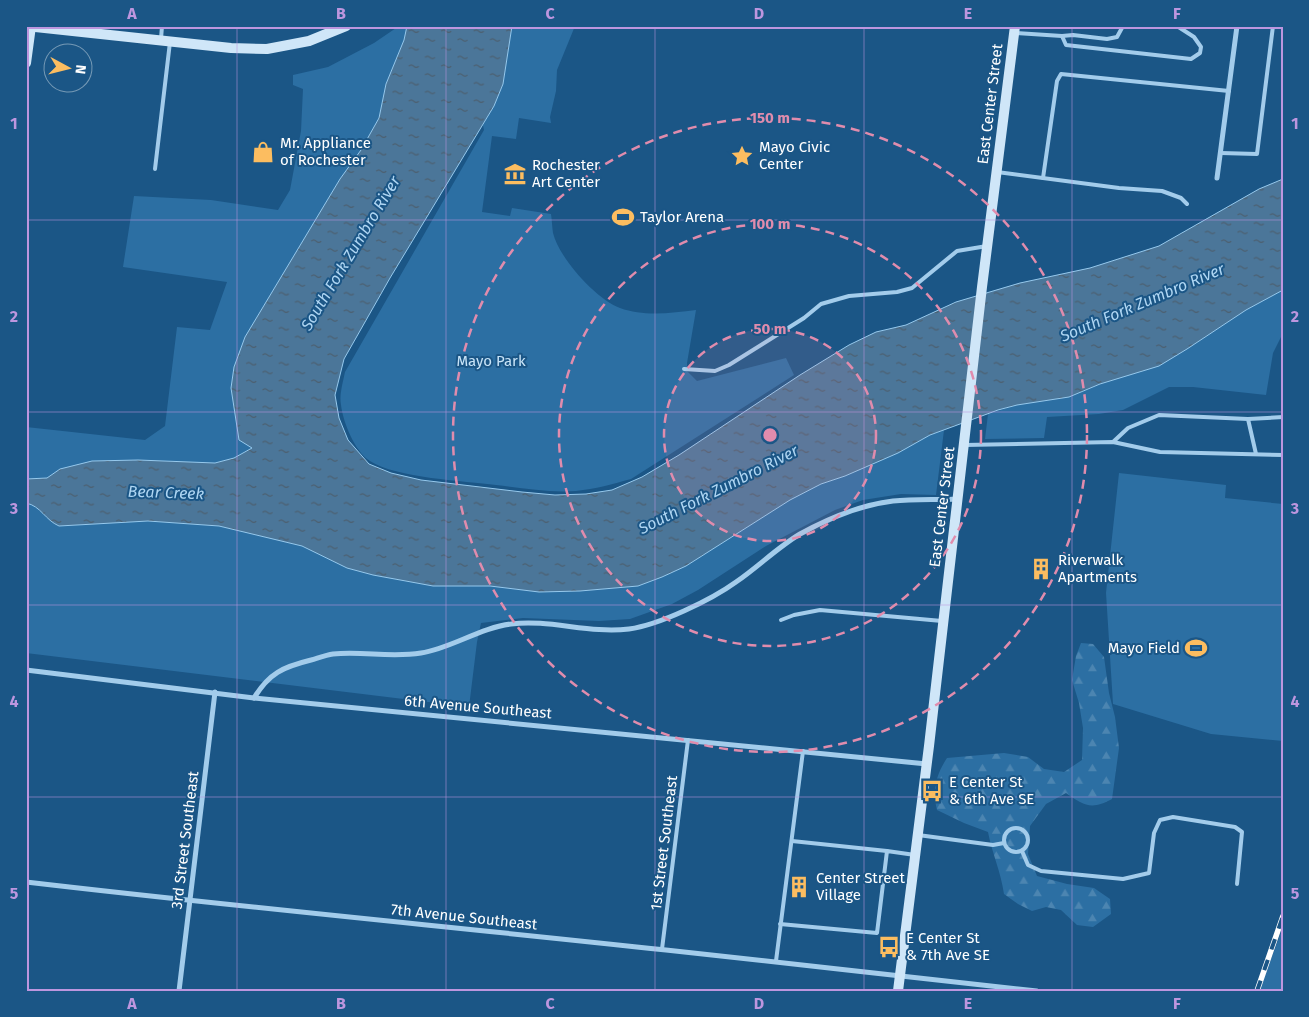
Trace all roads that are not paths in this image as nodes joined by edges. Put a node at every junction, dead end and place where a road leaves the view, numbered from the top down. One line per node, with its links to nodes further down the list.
1 (162, 26): 10 (lane)
2 (346, 26): 10 (street)
3 (1123, 26): 9 (lane)
4 (1177, 26): 9 (lane)
5 (1237, 26): 12 (street)
6 (1273, 26): 13 (lane)
7 (29, 27): 10 (street); 11 (street)
8 (1014, 30): 9 (lane); 15 (street, East Center Street)
9 (1062, 36)
10 (165, 41): 14 (lane)
11 (26, 63)
12 (1229, 91): 13 (street); 16 (lane)
13 (1221, 153): 17 (street)
14 (155, 168)
15 (996, 172): 16 (lane); 19 (street, East Center Street)
16 (1043, 178): 18 (lane)
17 (1217, 178)
18 (1186, 204)
19 (987, 246): 20 (lane); 24 (street, East Center Street)
20 (684, 370)
21 (1283, 417): 22 (lane)
22 (1248, 419): 23 (lane); 25 (lane)
23 (1113, 442): 24 (lane); 25 (lane)
24 (964, 446): 27 (street, East Center Street)
25 (1256, 454): 26 (lane)
26 (1283, 455)
27 (958, 500): 29 (street, East Center Street); 32 (street)
28 (781, 620): 29 (lane)
29 (944, 621): 35 (street, East Center Street)
30 (26, 670): 31 (street, 6th Avenue Southeast)
31 (215, 692): 32 (street, 6th Avenue Southeast); 44 (street, 3rd Street Southeast)
32 (254, 698): 33 (street, 6th Avenue Southeast)
33 (688, 740): 34 (street, 6th Avenue Southeast); 46 (lane, 1st Street Southeast)
34 (803, 751): 35 (street, 6th Avenue Southeast); 37 (lane)
35 (927, 764): 36 (street, East Center Street)
36 (918, 835): 38 (lane); 41 (street, East Center Street)
37 (792, 840): 39 (lane); 45 (lane)
38 (1004, 843): 40 (lane); 40 (lane)
39 (887, 851): 41 (lane); 45 (lane)
40 (1022, 851): 43 (lane)
41 (915, 855): 48 (street, East Center Street)
42 (26, 882): 44 (street, 7th Avenue Southeast)
43 (1237, 884)
44 (190, 901): 46 (street, 7th Avenue Southeast); 49 (street, 3rd Street Southeast)
45 (780, 924): 47 (lane)
46 (662, 949): 47 (street, 7th Avenue Southeast)
47 (776, 961): 48 (street, 7th Avenue Southeast)
48 (900, 977): 50 (street, East Center Street); 51 (street, 7th Avenue Southeast)
49 (179, 991)
50 (898, 991)
51 (1037, 991)

